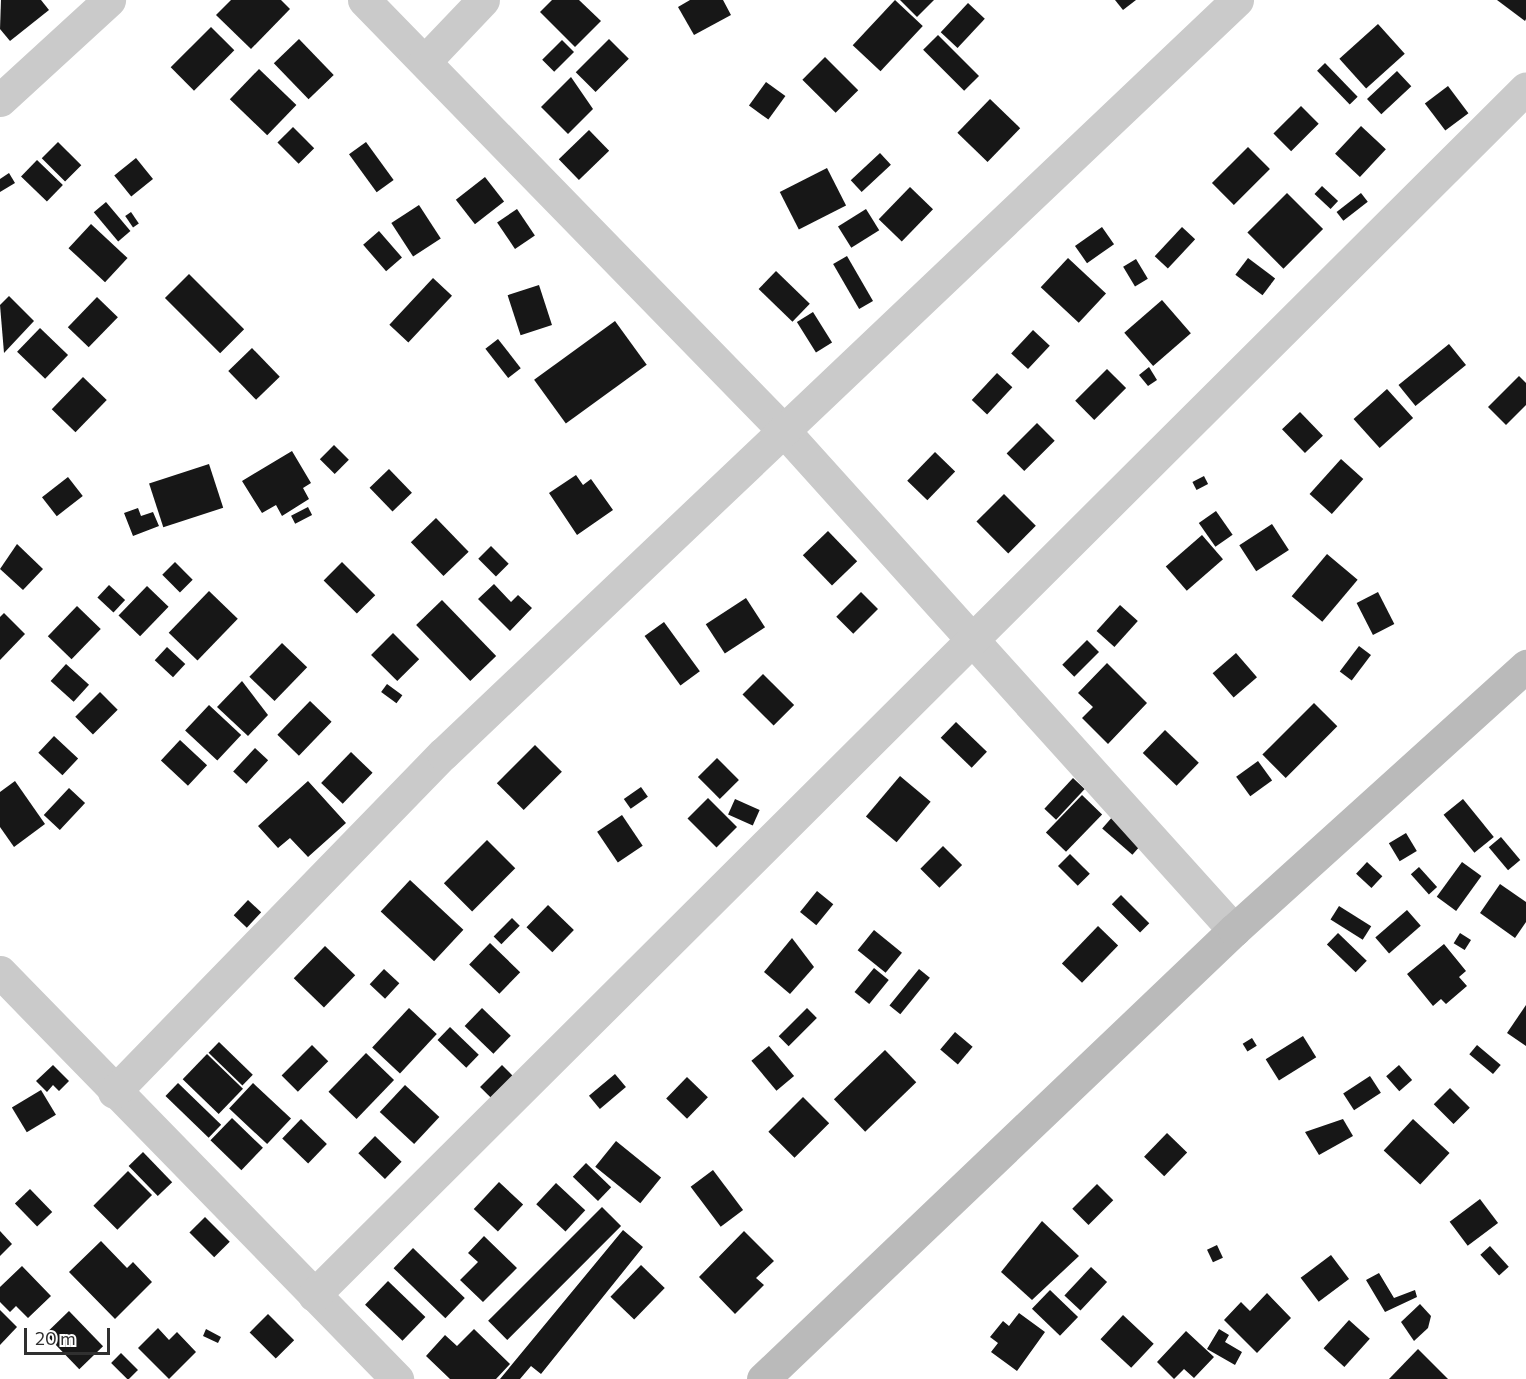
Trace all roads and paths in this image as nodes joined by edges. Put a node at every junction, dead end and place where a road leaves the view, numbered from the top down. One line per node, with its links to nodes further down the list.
1 (109, 0): 7 (street)
2 (364, 0): 5 (street)
3 (483, 0): 5 (street)
4 (1237, 0): 8 (street)
5 (425, 61): 8 (street)
6 (1526, 88): 9 (street)
7 (0, 100)
8 (784, 431): 9 (street); 13 (street)
9 (972, 634): 11 (street); 14 (street)
10 (1526, 666): 11 (street)
11 (1234, 930): 16 (street)
12 (0, 972): 13 (street)
13 (114, 1092): 14 (street)
14 (314, 1295): 15 (street)
15 (397, 1379)
16 (763, 1379)

